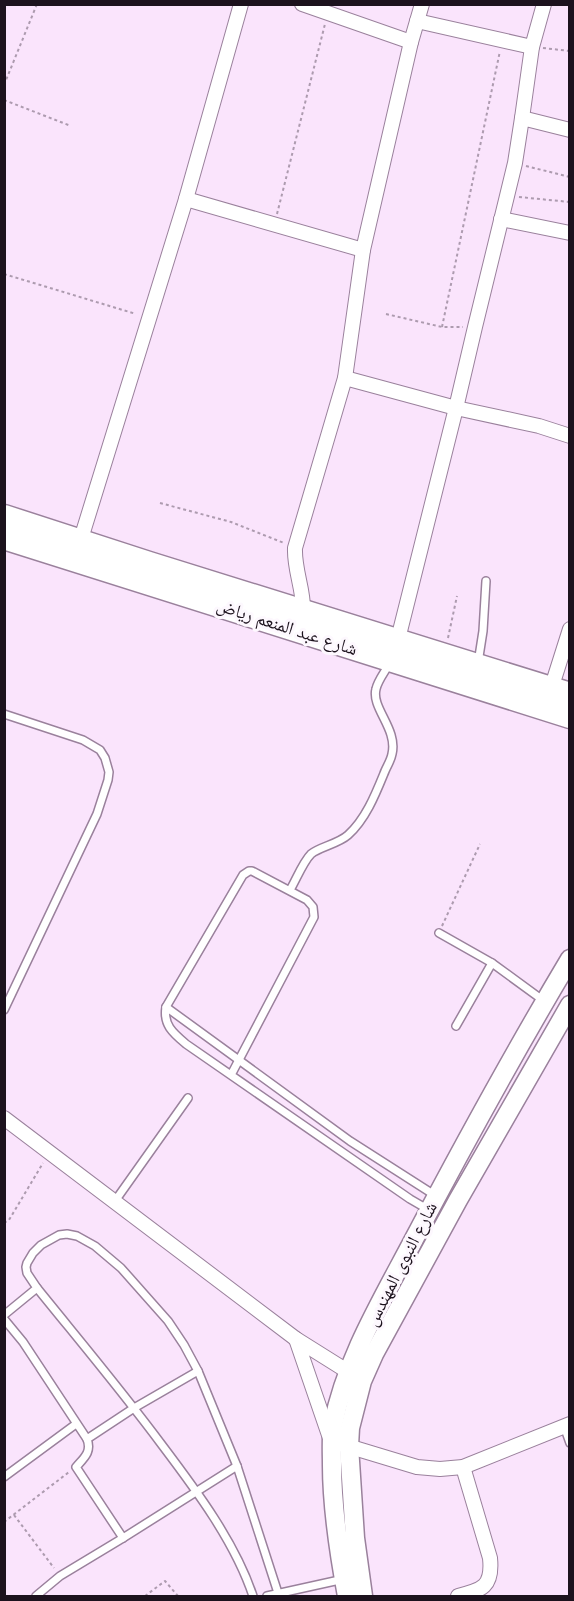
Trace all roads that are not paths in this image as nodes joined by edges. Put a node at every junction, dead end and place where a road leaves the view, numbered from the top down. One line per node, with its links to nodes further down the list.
1 (241, 4): 11 (street)
2 (302, 4): 5 (street)
3 (422, 4): 6 (street)
4 (544, 4): 8 (street)
5 (329, 9): 7 (street)
6 (417, 21): 7 (street); 8 (street)
7 (411, 42): 14 (street)
8 (532, 47): 9 (street)
9 (522, 118): 10 (street); 12 (street)
10 (570, 130)
11 (186, 199): 14 (street); 19 (street)
12 (501, 219): 13 (street); 16 (street)
13 (570, 233)
14 (363, 250): 15 (street)
15 (345, 378): 16 (street); 21 (street)
16 (456, 408): 17 (street); 23 (street)
17 (570, 436)
18 (10, 529): 19 (highway, شارع عبد المنعم رياض); 23 (highway, شارع عبد المنعم رياض)
19 (80, 542): 21 (highway, شارع عبد المنعم رياض)
20 (486, 581): 24 (lane)
21 (303, 612): 23 (highway, شارع عبد المنعم رياض)
22 (570, 629): 25 (street)
23 (395, 651): 24 (highway, شارع عبد المنعم رياض); 24 (highway, شارع عبد المنعم رياض); 28 (lane)
24 (475, 676): 25 (highway, شارع عبد المنعم رياض); 27 (highway, شارع عبد المنعم رياض)
25 (560, 692)
26 (4, 714): 34 (lane)
27 (570, 716)
28 (290, 890): 33 (lane); 37 (lane)
29 (439, 933): 31 (lane)
30 (570, 959): 32 (street, شارع النبوى المهندس)
31 (492, 963): 32 (lane); 36 (lane)
32 (544, 1001): 35 (street); 43 (street, شارع النبوى المهندس)
33 (166, 1007): 37 (lane); 38 (lane)
34 (4, 1010)
35 (567, 1010): 44 (street, شارع النبوى المهندس)
36 (456, 1026)
37 (239, 1059): 38 (lane); 41 (lane)
38 (231, 1075): 42 (lane)
39 (188, 1098): 45 (lane)
40 (4, 1118): 45 (street)
41 (322, 1120): 42 (lane); 43 (lane)
42 (315, 1133): 43 (lane)
43 (435, 1199): 44 (street); 46 (street, شارع النبوى المهندس)
44 (458, 1200): 47 (street, شارع النبوى المهندس)
45 (115, 1201): 50 (street)
46 (403, 1259): 47 (street); 52 (street, شارع النبوى المهندس)
47 (420, 1269): 52 (street, شارع النبوى المهندس)
48 (37, 1288): 49 (lane); 51 (lane); 53 (lane)
49 (4, 1317): 54 (lane)
50 (296, 1339): 52 (street); 57 (street)
51 (198, 1371): 53 (lane); 59 (lane)
52 (355, 1376): 57 (street, شارع النبوى المهندس)
53 (134, 1408): 56 (lane); 62 (lane)
54 (76, 1424): 56 (lane); 61 (lane)
55 (567, 1424): 58 (lane); 60 (street)
56 (87, 1439): 63 (lane)
57 (340, 1443): 60 (street); 64 (street, شارع النبوى المهندس); 70 (street, شارع النبوى المهندس)
58 (570, 1443)
59 (237, 1466): 62 (lane); 65 (lane)
60 (464, 1467): 66 (street)
61 (4, 1477)
62 (197, 1491): 63 (lane); 68 (lane)
63 (123, 1538): 67 (lane)
64 (345, 1588): 65 (lane)
65 (279, 1595): 69 (lane)
66 (467, 1595)
67 (36, 1596)
68 (253, 1596)
69 (267, 1596)
70 (363, 1596)

